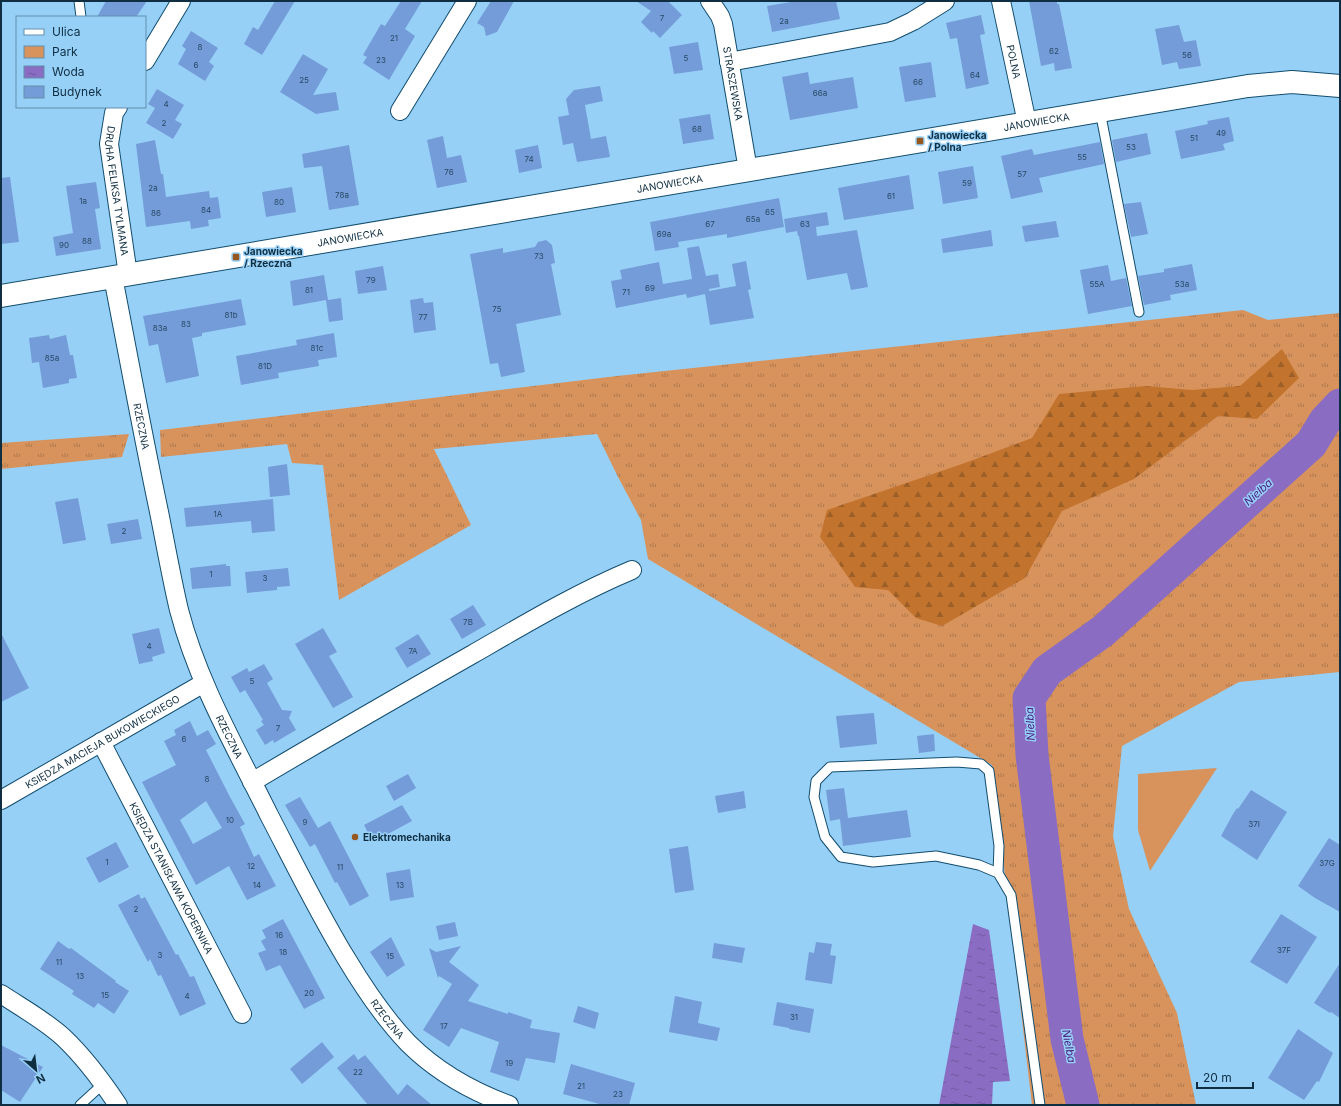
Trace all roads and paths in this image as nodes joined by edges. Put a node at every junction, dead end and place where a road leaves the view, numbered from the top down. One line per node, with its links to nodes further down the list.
1 (79, 1): 7 (lane)
2 (181, 1): 8 (street)
3 (466, 1): 13 (street)
4 (710, 1): 9 (street, STRASZEWSKA)
5 (945, 1): 9 (street)
6 (1001, 1): 14 (street, POLNA)
7 (81, 16)
8 (146, 59)
9 (730, 62): 15 (street, STRASZEWSKA)
10 (1340, 86): 12 (street, JANOWIECKA)
11 (114, 109): 16 (street, DRUHA FELIKSA TYLMANA)
12 (1100, 110): 14 (street, JANOWIECKA); 18 (lane)
13 (400, 111)
14 (1027, 123): 15 (street, JANOWIECKA)
15 (748, 170): 16 (street, JANOWIECKA)
16 (120, 276): 17 (street, JANOWIECKA); 20 (street, RZECZNA)
17 (1, 296)
18 (1139, 312)
19 (632, 570): 22 (street)
20 (204, 683): 21 (street, KSIĘDZA MACIEJA BUKOWIECKIEGO); 22 (street, RZECZNA)
21 (101, 742): 23 (street, KSIĘDZA MACIEJA BUKOWIECKIEGO); 26 (street, KSIĘDZA STANISŁAWA KOPERNIKA)
22 (252, 782): 30 (street, RZECZNA)
23 (1, 800)
24 (998, 873): 24 (lane); 31 (lane)
25 (1, 994): 27 (street)
26 (242, 1014)
27 (104, 1083): 28 (lane); 29 (street)
28 (80, 1105)
29 (118, 1105)
30 (509, 1105)
31 (1040, 1105)

